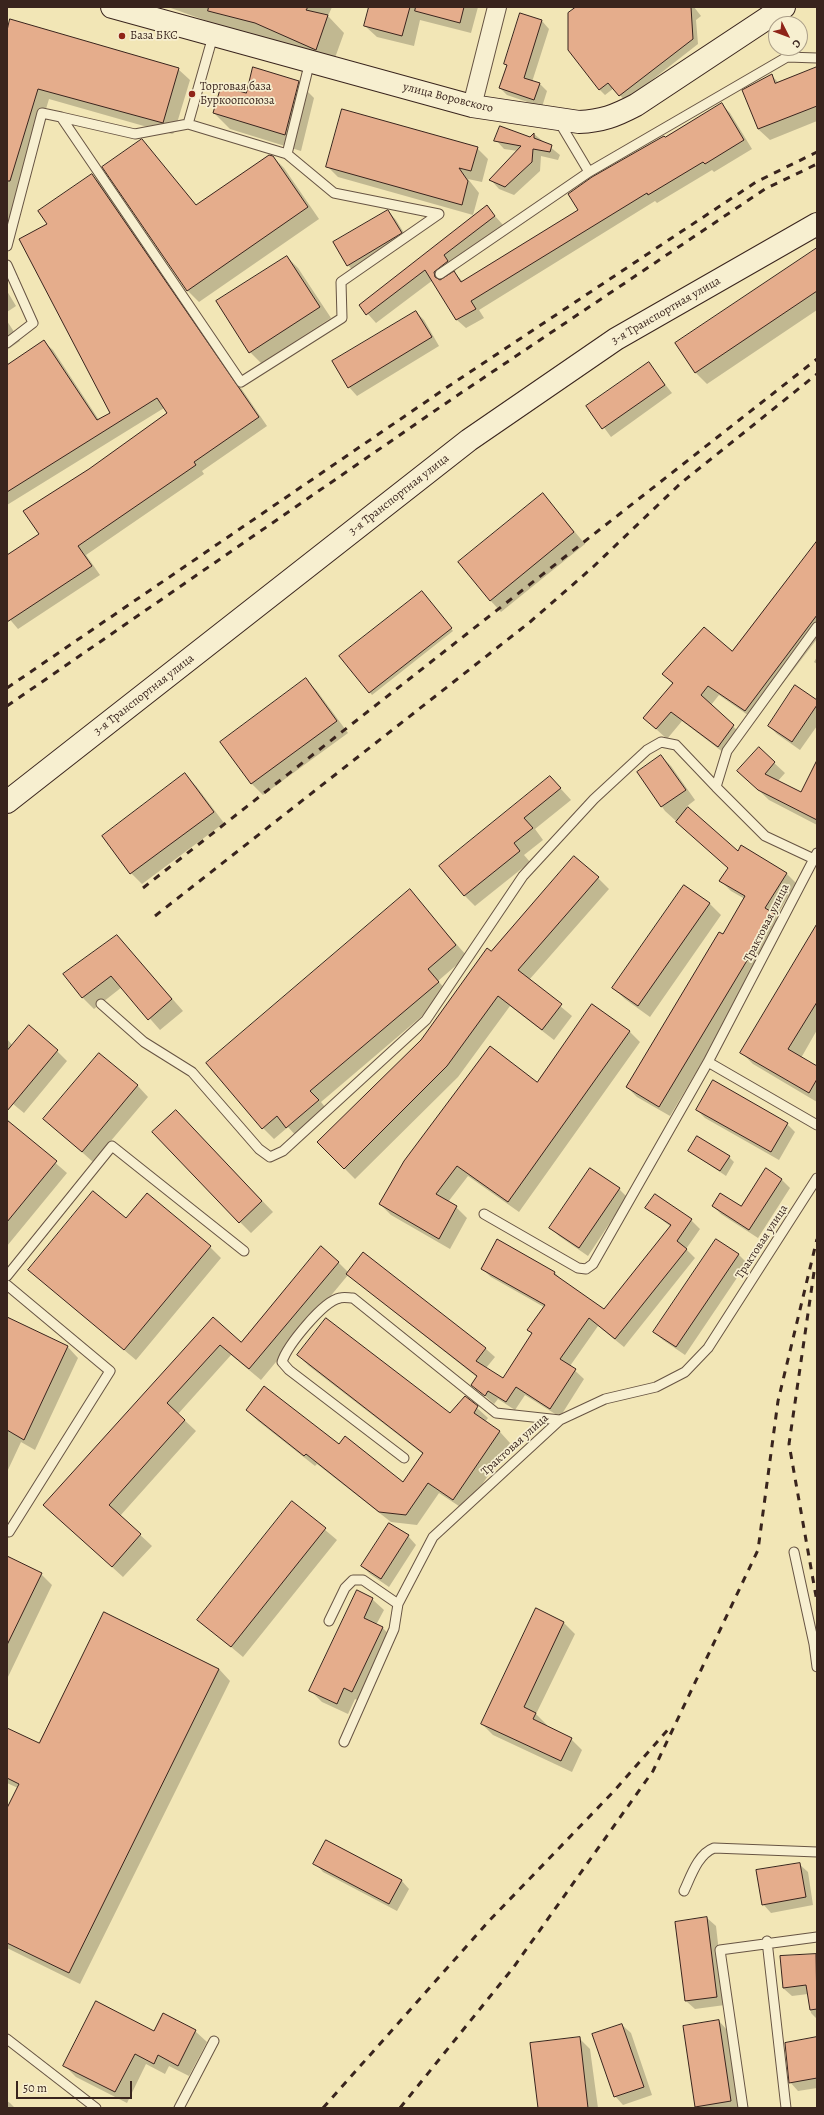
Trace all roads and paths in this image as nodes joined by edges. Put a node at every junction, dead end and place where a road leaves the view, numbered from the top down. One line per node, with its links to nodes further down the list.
1 (112, 7): 4 (street, улица Воровского)
2 (497, 7): 7 (street)
3 (784, 7): 9 (street, улица Воровского)
4 (213, 36): 6 (street, улица Воровского); 10 (lane)
5 (817, 58): 12 (lane)
6 (310, 61): 7 (street, улица Воровского); 11 (lane)
7 (472, 106): 9 (street, улица Воровского)
8 (61, 117): 10 (lane); 11 (lane); 14 (lane)
9 (557, 119): 12 (lane)
10 (188, 124): 11 (lane)
11 (288, 154)
12 (589, 172): 16 (lane)
13 (817, 224): 20 (street, 3-я Транспортная улица)
14 (7, 246)
15 (7, 265): 17 (lane)
16 (440, 274)
17 (7, 343)
18 (817, 627): 19 (lane)
19 (716, 787): 21 (lane); 22 (lane)
20 (7, 802)
21 (816, 856): 23 (lane, Трактовая улица)
22 (101, 1004)
23 (708, 1062): 24 (lane); 26 (lane, Трактовая улица)
24 (817, 1125)
25 (817, 1178): 30 (lane, Трактовая улица)
26 (484, 1214)
27 (244, 1251): 28 (lane)
28 (7, 1276)
29 (7, 1285): 32 (lane)
30 (560, 1420): 31 (lane); 34 (lane, Трактовая улица)
31 (404, 1458)
32 (9, 1532)
33 (794, 1552): 36 (lane)
34 (398, 1604): 35 (lane); 37 (lane, Трактовая улица)
35 (329, 1621)
36 (817, 1667)
37 (344, 1742)
38 (817, 1852): 39 (lane)
39 (684, 1891)
40 (817, 1937): 41 (lane)
41 (767, 1942): 46 (lane); 47 (lane)
42 (7, 2039): 44 (lane)
43 (214, 2041): 45 (lane)
44 (96, 2108)
45 (179, 2108)
46 (743, 2108)
47 (786, 2108)

